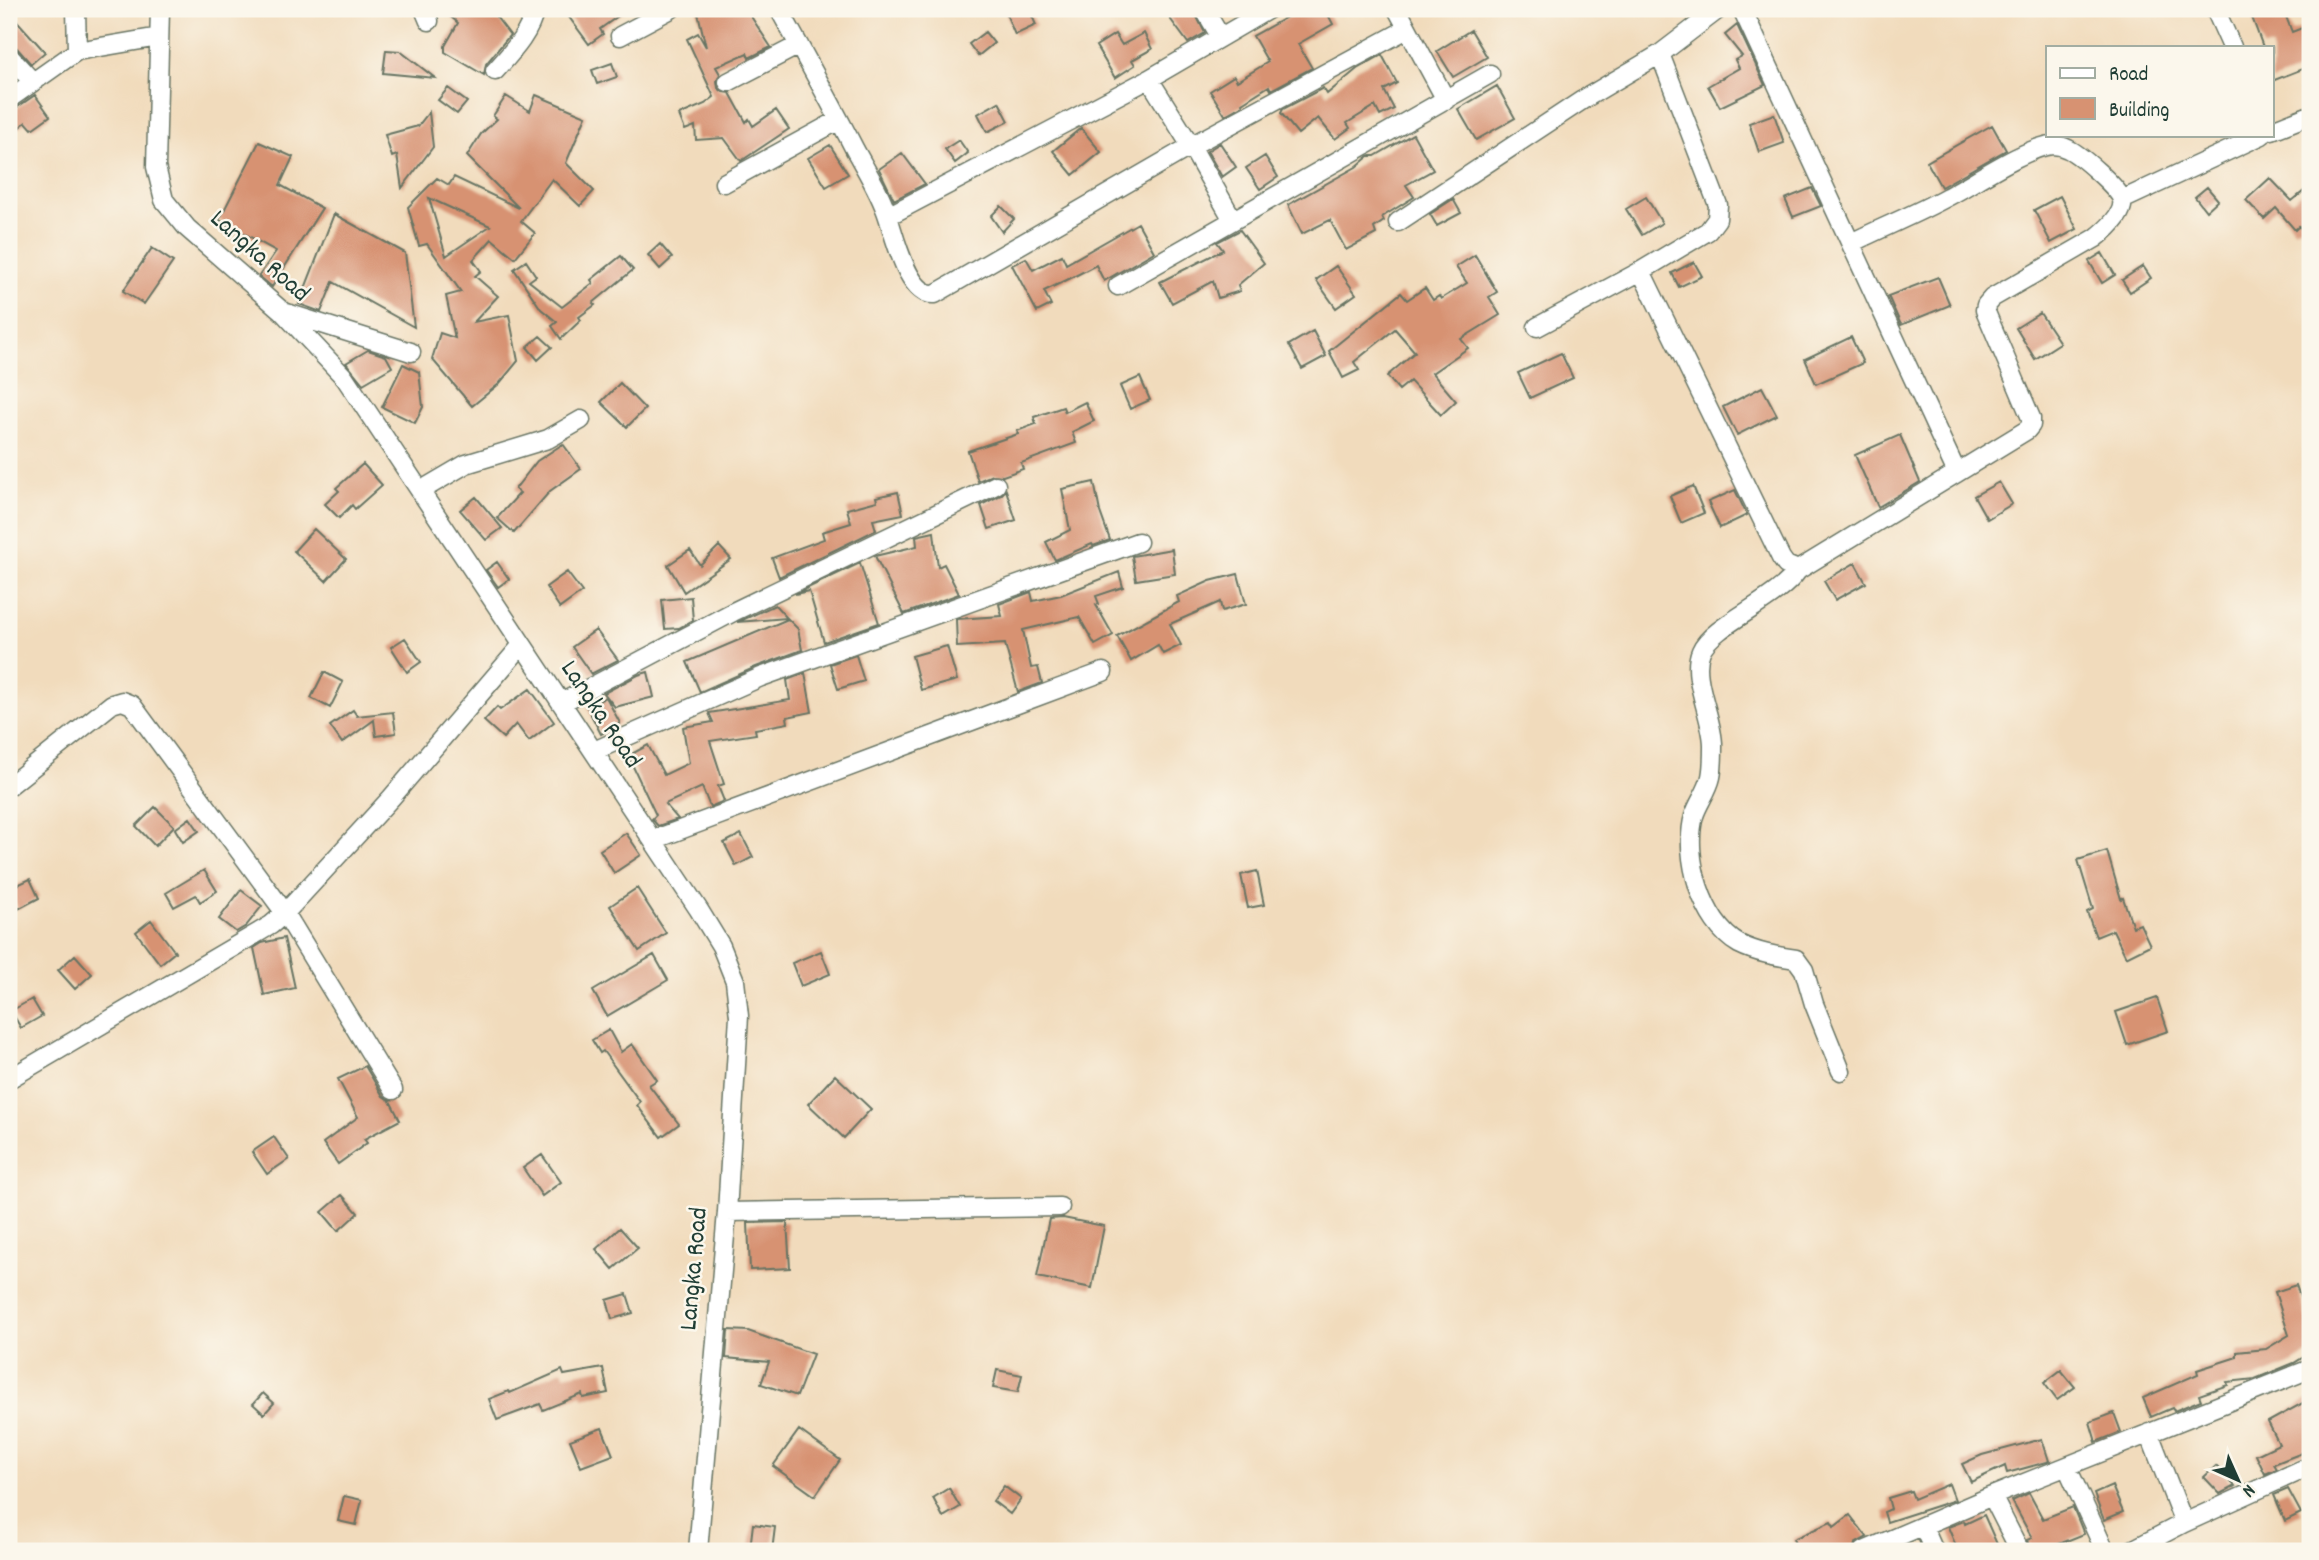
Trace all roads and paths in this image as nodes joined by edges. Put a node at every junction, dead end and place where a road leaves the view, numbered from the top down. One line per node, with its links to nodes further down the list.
1 (76, 9): 18 (street)
2 (160, 9): 15 (street, Langka Road)
3 (535, 9): 21 (street)
4 (671, 9): 13 (street)
5 (779, 9): 16 (street)
6 (1205, 9): 14 (street)
7 (1269, 9): 14 (street)
8 (1397, 9): 12 (street)
9 (1719, 9): 19 (street)
10 (1742, 9): 38 (street)
11 (2215, 9): 17 (street)
12 (1407, 29): 27 (street); 32 (street)
13 (620, 36)
14 (1220, 36): 23 (street)
15 (159, 37): 18 (street); 41 (street, Langka Road)
16 (799, 46): 25 (street); 29 (street)
17 (2232, 46)
18 (76, 51): 24 (street)
19 (1660, 54): 37 (street); 39 (street)
20 (9, 56): 24 (street)
21 (495, 71)
22 (1490, 74): 27 (street)
23 (1149, 79): 32 (street); 35 (street)
24 (32, 81): 26 (street)
25 (728, 82)
26 (9, 99)
27 (1446, 100): 36 (street)
28 (2310, 114): 30 (street)
29 (839, 120): 33 (street); 35 (street)
30 (2274, 129)
31 (2259, 136): 34 (street)
32 (1191, 146): 35 (street); 36 (street)
33 (724, 183)
34 (2122, 200): 38 (street); 45 (street)
35 (888, 216)
36 (1233, 220): 40 (street)
37 (1398, 222)
38 (1851, 243): 45 (street)
39 (1641, 271): 42 (street); 49 (street)
40 (1118, 286)
41 (282, 311): 43 (street); 47 (street, Langka Road)
42 (1537, 327)
43 (411, 352)
44 (581, 420): 47 (street)
45 (1957, 473): 49 (street)
46 (996, 485): 52 (street)
47 (419, 491): 50 (street, Langka Road)
48 (1138, 542): 53 (street)
49 (1798, 570): 57 (street)
50 (521, 646): 52 (street, Langka Road); 56 (street)
51 (1103, 672): 55 (street)
52 (561, 703): 53 (street, Langka Road)
53 (594, 751): 55 (street, Langka Road)
54 (9, 786): 56 (street)
55 (653, 840): 61 (street, Langka Road)
56 (285, 913): 58 (street); 59 (street)
57 (1841, 1071)
58 (9, 1079)
59 (393, 1090)
60 (1060, 1207): 61 (street)
61 (727, 1212): 69 (street, Langka Road)
62 (2310, 1369): 63 (street)
63 (2149, 1433): 65 (street); 67 (street)
64 (2310, 1466): 67 (street)
65 (2067, 1467): 66 (street); 73 (street)
66 (1992, 1496): 68 (street); 72 (street)
67 (2184, 1523): 74 (street)
68 (1923, 1526): 70 (street); 71 (street)
69 (698, 1551)
70 (1864, 1551)
71 (1934, 1551)
72 (2020, 1551)
73 (2105, 1551)
74 (2130, 1551)

